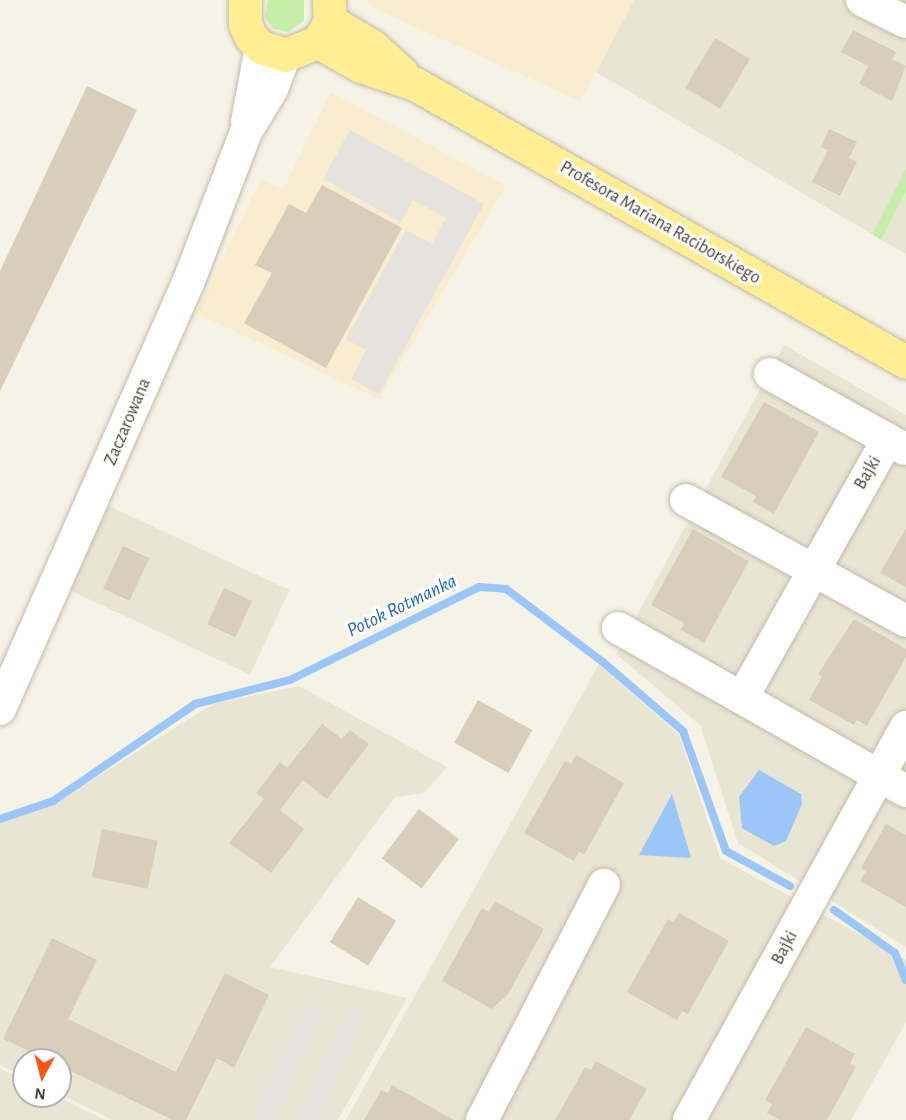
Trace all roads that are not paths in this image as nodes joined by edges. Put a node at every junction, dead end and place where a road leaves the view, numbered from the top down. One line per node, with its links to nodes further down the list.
1 (862, 0): 4 (street)
2 (236, 3): 5 (main road)
3 (326, 21): 5 (main road); 6 (main road, Profesora Mariana Raciborskiego)
4 (906, 22)
5 (273, 51): 14 (street, Zaczarowana)
6 (906, 362)
7 (770, 374): 8 (street, Bajki)
8 (897, 444): 10 (street, Bajki)
9 (686, 500): 10 (street)
10 (813, 570): 11 (street); 13 (street, Bajki)
11 (906, 621)
12 (618, 628): 13 (street)
13 (742, 698): 16 (street)
14 (0, 709)
15 (906, 727): 16 (street, Bajki)
16 (893, 784): 19 (street, Bajki)
17 (604, 885): 18 (street)
18 (482, 1120)
19 (689, 1120)

